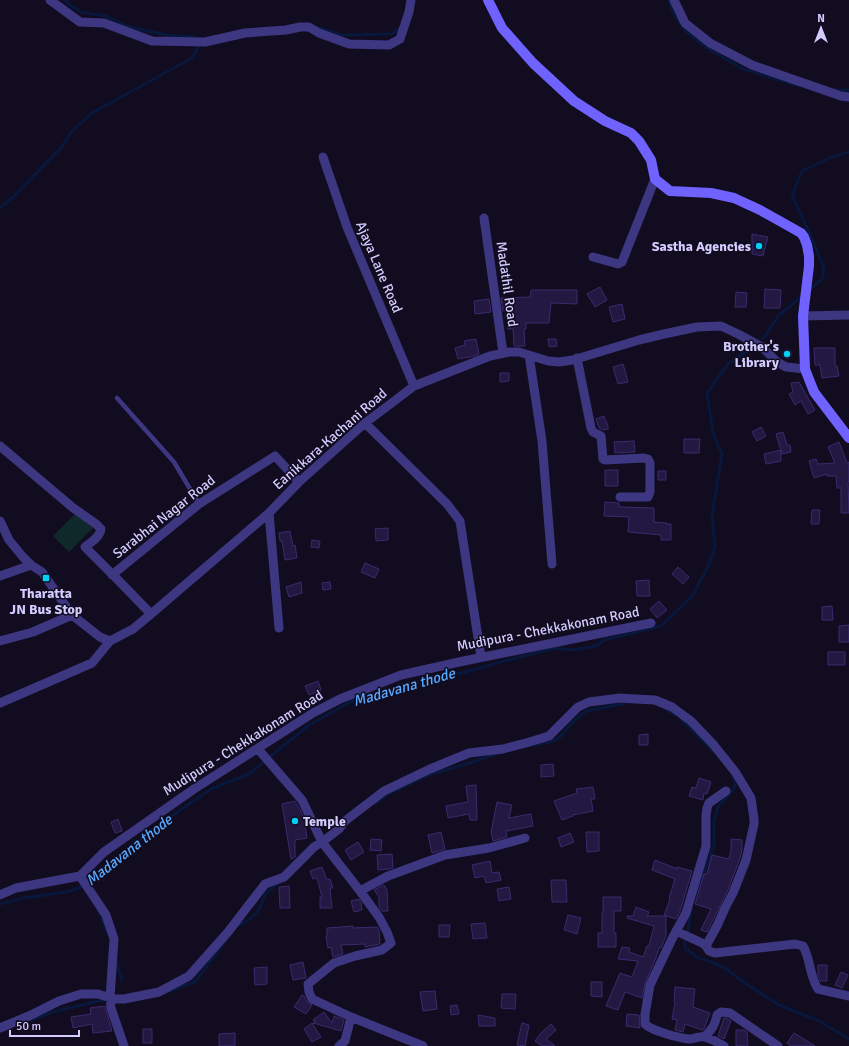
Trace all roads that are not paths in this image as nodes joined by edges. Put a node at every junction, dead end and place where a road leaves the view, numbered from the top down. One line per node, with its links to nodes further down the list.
1 (50, 0): 2 (street)
2 (411, 0)
3 (488, 0): 7 (main road)
4 (674, 0): 5 (street)
5 (849, 97)
6 (323, 157): 16 (street, Ajaya Lane Road)
7 (655, 179): 9 (street); 11 (main road)
8 (484, 218): 12 (street, Madathil Road)
9 (593, 257)
10 (849, 314): 11 (street)
11 (803, 316): 15 (main road)
12 (503, 353): 13 (street, Eanikkara-Kachani Road); 16 (street, Eanikkara-Kachani Road)
13 (529, 356): 14 (street, Eanikkara-Kachani Road); 26 (street)
14 (577, 358): 15 (street, Eanikkara-Kachani Road); 22 (street)
15 (805, 369): 19 (main road)
16 (414, 386): 18 (street, Eanikkara-Kachani Road)
17 (117, 398): 23 (lane)
18 (365, 423): 21 (street, Eanikkara-Kachani Road); 36 (street)
19 (849, 438)
20 (0, 446): 28 (street, Sarabhai Nagar Road)
21 (299, 482): 23 (street, Sarabhai Nagar Road); 24 (street, Eanikkara-Kachani Road)
22 (620, 497)
23 (199, 504): 28 (street, Sarabhai Nagar Road)
24 (269, 513): 30 (street, Eanikkara-Kachani Road); 33 (street)
25 (0, 521): 27 (street)
26 (552, 564)
27 (31, 565): 29 (street); 31 (street)
28 (112, 575): 30 (street, Sarabhai Nagar Road)
29 (0, 576)
30 (151, 614): 35 (street, Eanikkara-Kachani Road)
31 (72, 615): 34 (street); 35 (street)
32 (651, 623): 36 (street, Mudipura - Chekkakonam Road)
33 (279, 628)
34 (0, 641)
35 (110, 641): 37 (street)
36 (481, 657): 38 (street, Mudipura - Chekkakonam Road)
37 (0, 703)
38 (258, 749): 41 (street); 42 (street, Mudipura - Chekkakonam Road)
39 (726, 791): 45 (street)
40 (525, 838): 43 (street)
41 (322, 842): 43 (street); 46 (street); 48 (street)
42 (80, 876): 44 (street); 48 (street)
43 (360, 891): 49 (street)
44 (0, 894)
45 (676, 931): 46 (street); 51 (street)
46 (706, 946): 47 (street)
47 (849, 996)
48 (110, 1003): 50 (street); 53 (street)
49 (351, 1017): 54 (street); 55 (street)
50 (0, 1028)
51 (704, 1037): 52 (street); 56 (street)
52 (723, 1045)
53 (124, 1046)
54 (339, 1046)
55 (423, 1046)
56 (778, 1046)

